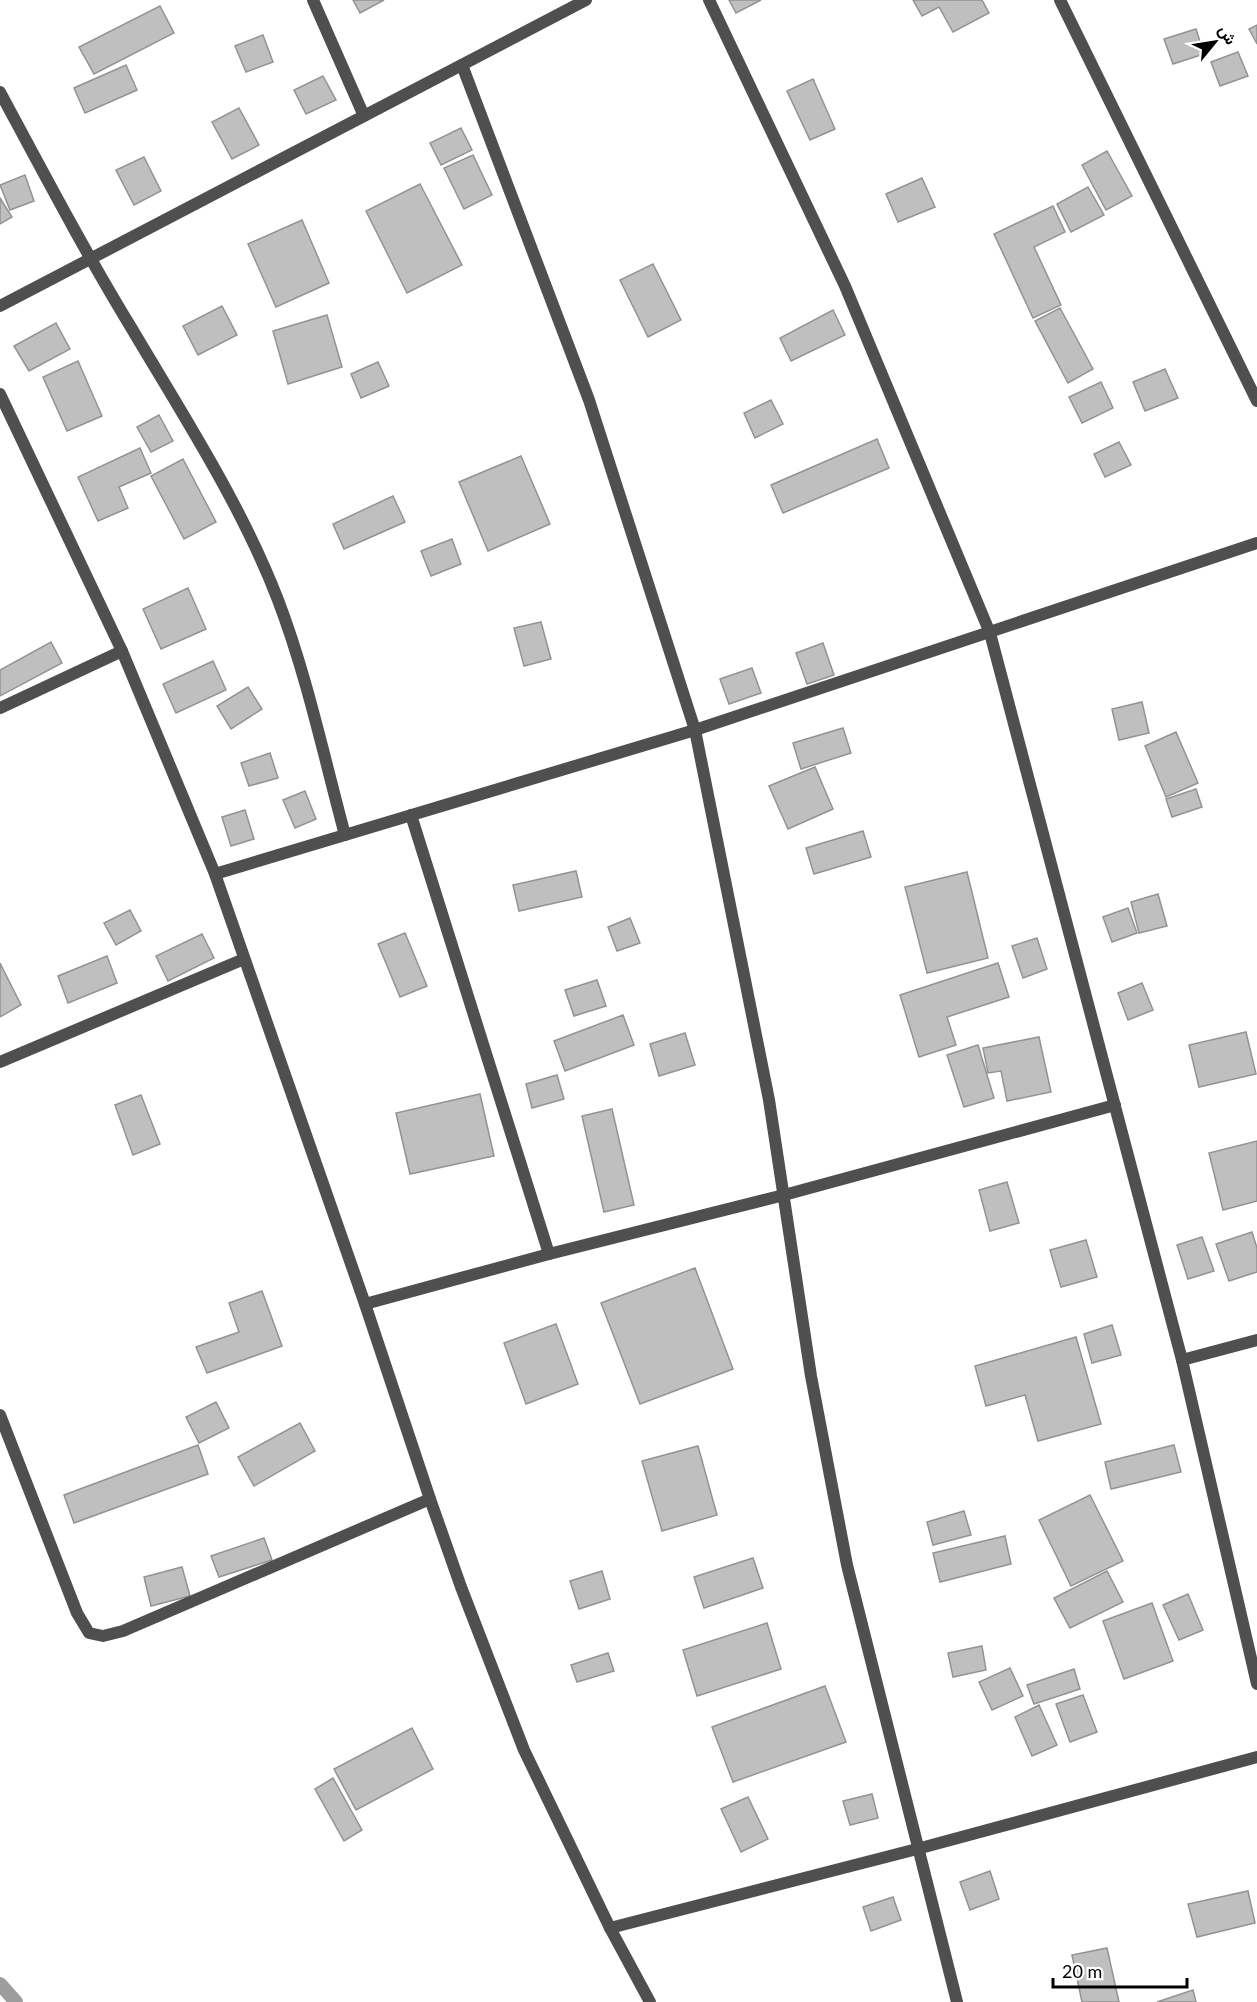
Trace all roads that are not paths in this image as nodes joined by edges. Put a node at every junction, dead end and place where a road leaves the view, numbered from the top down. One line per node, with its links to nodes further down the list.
1 (313, 0): 7 (street)
2 (586, 0): 5 (street)
3 (709, 0): 13 (street)
4 (1060, 0): 11 (street)
5 (462, 65): 7 (street); 16 (street)
6 (0, 92): 8 (street)
7 (364, 116): 8 (street)
8 (90, 259): 9 (street); 18 (street)
9 (0, 306)
10 (0, 394): 14 (street)
11 (1257, 401)
12 (1257, 543): 13 (street)
13 (990, 633): 16 (street); 22 (street)
14 (122, 651): 15 (street); 19 (street)
15 (0, 708)
16 (695, 730): 17 (street); 23 (street)
17 (411, 814): 18 (street); 24 (street)
18 (345, 835): 19 (street)
19 (215, 874): 20 (street)
20 (244, 959): 21 (street); 25 (street)
21 (0, 1062)
22 (1115, 1105): 23 (street); 27 (street)
23 (784, 1195): 24 (street); 32 (street)
24 (549, 1254): 25 (street)
25 (365, 1304): 29 (street)
26 (1257, 1340): 27 (street)
27 (1182, 1360): 30 (street)
28 (0, 1415): 29 (street)
29 (430, 1499): 33 (street)
30 (1257, 1684)
31 (1257, 1757): 32 (street)
32 (917, 1849): 33 (street); 35 (street)
33 (610, 1928): 34 (street)
34 (650, 2002)
35 (957, 2002)

